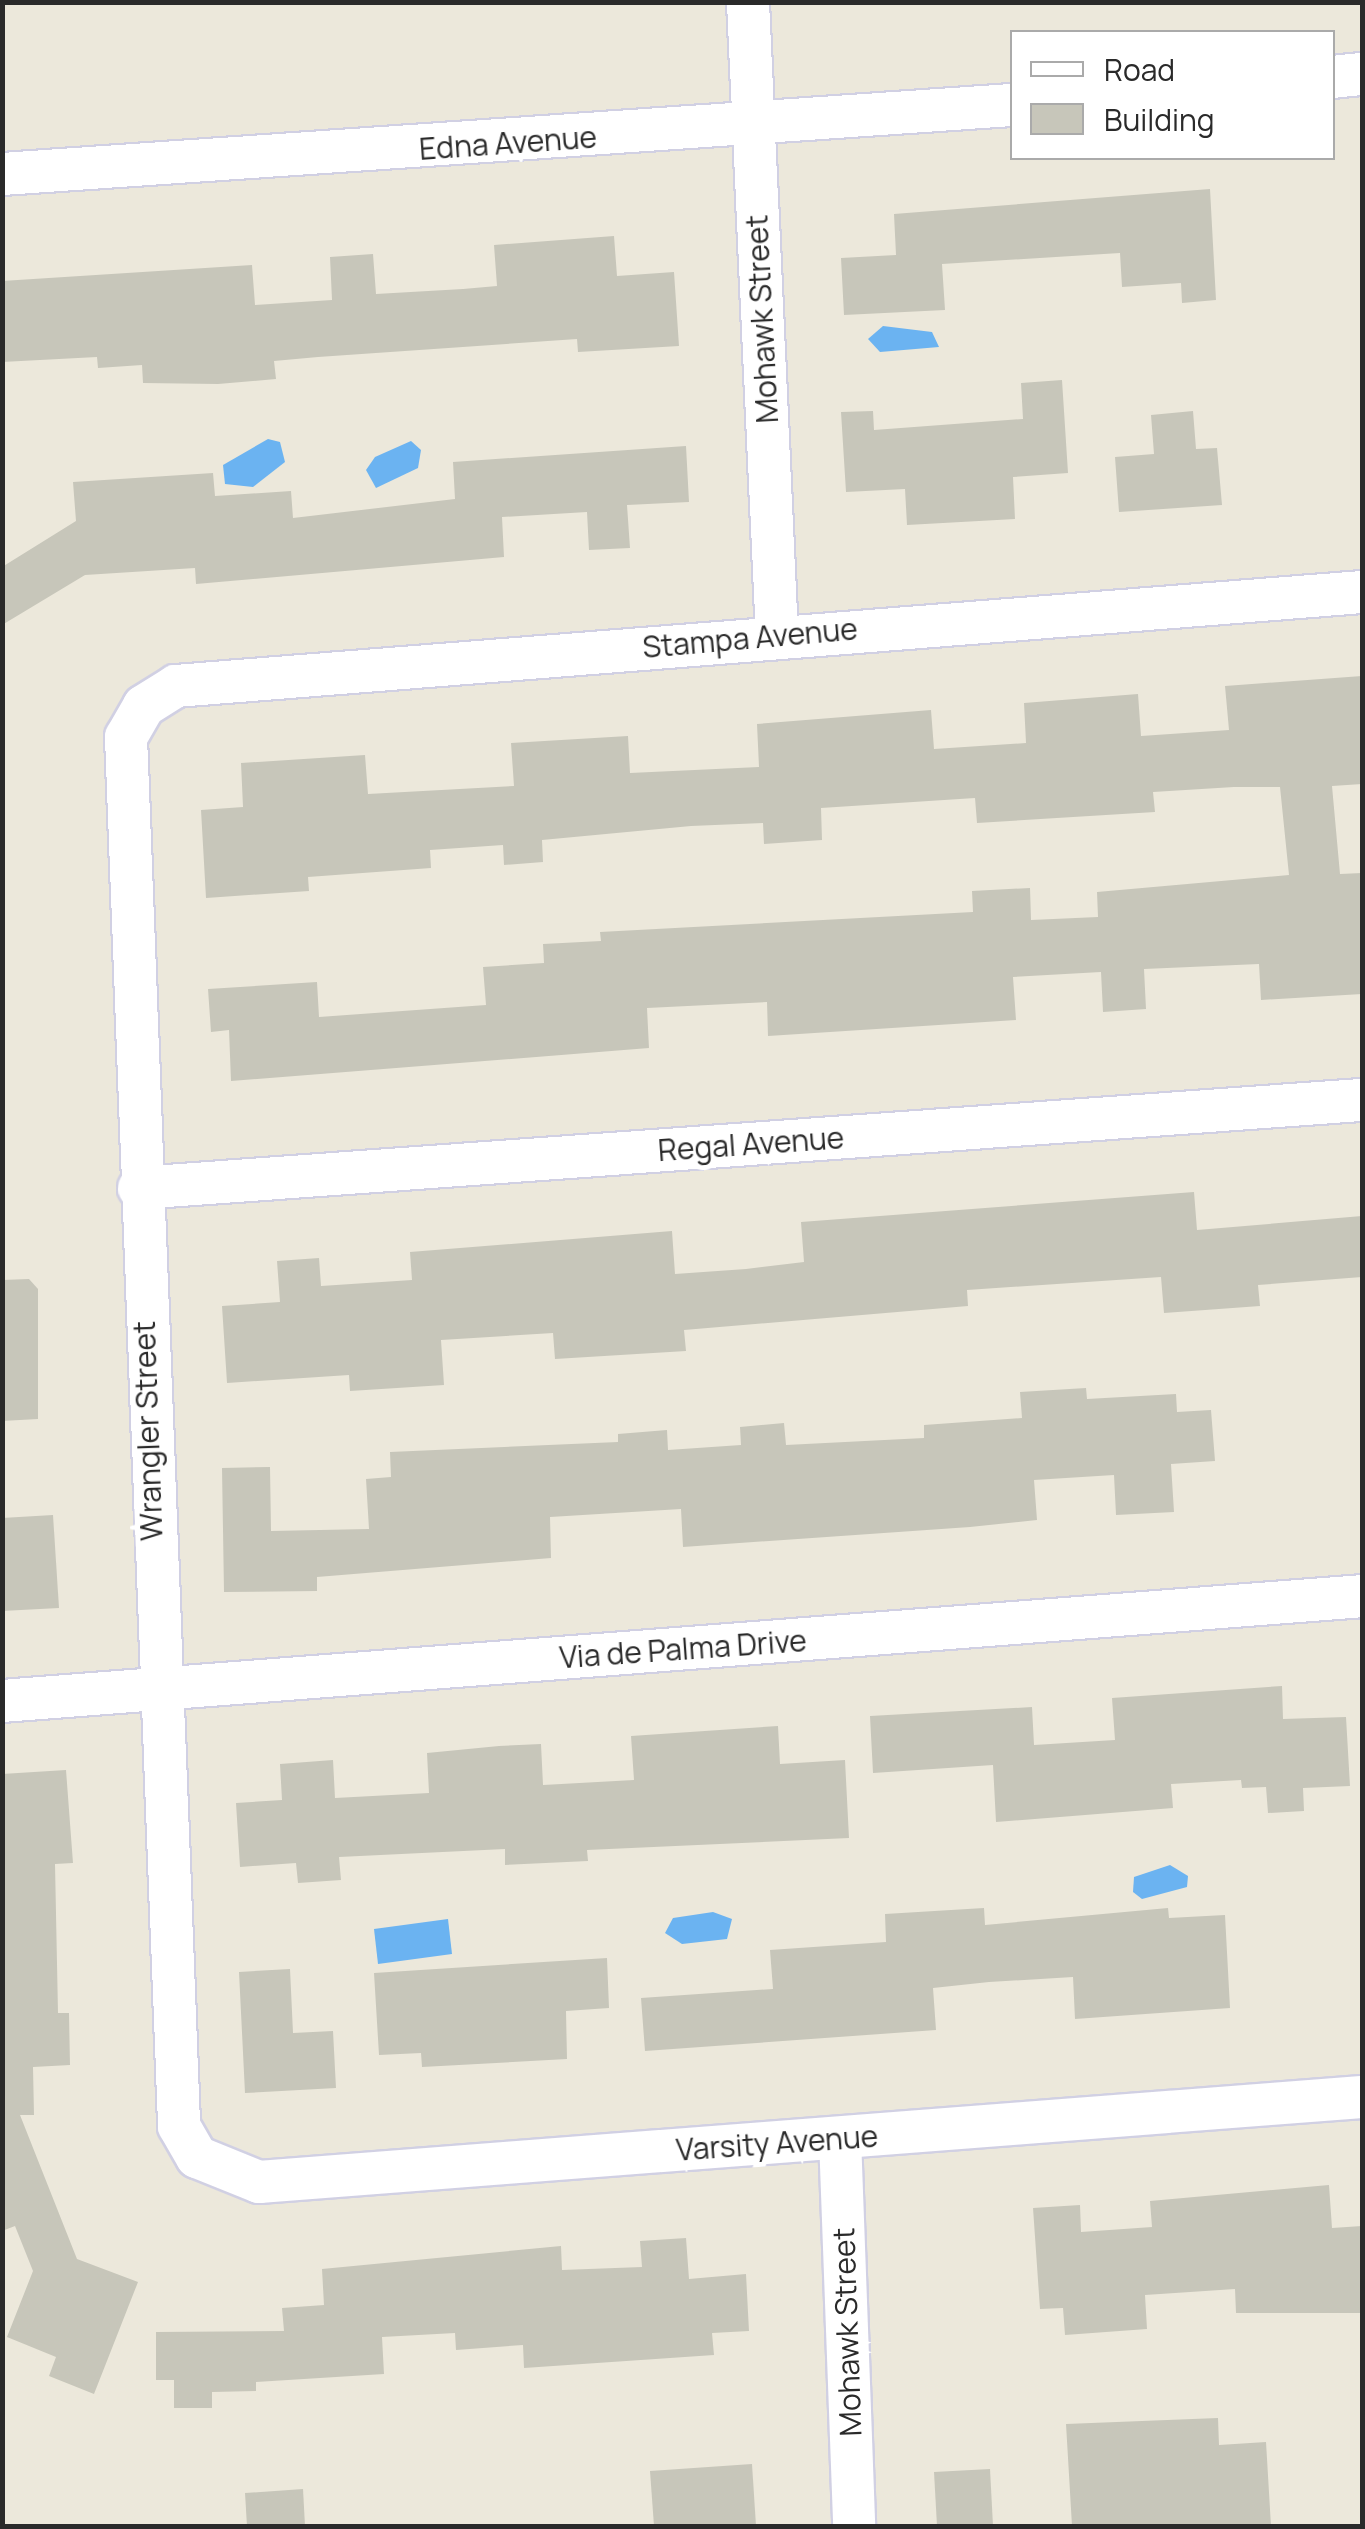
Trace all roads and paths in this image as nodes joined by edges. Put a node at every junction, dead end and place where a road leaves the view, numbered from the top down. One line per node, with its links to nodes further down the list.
1 (748, 2): 5 (street, Mohawk Street)
2 (1362, 74): 3 (street)
3 (1335, 76)
4 (1010, 105): 5 (street, Edna Avenue)
5 (753, 128): 6 (street, Edna Avenue); 8 (street, Mohawk Street)
6 (2, 174)
7 (1362, 592): 8 (street, Stampa Avenue)
8 (777, 635): 9 (street, Stampa Avenue)
9 (144, 706): 11 (street, Wrangler Street)
10 (1362, 1100): 11 (street, Regal Avenue)
11 (139, 1188): 13 (street, Wrangler Street)
12 (1362, 1596): 13 (street, Via de Palma Drive)
13 (158, 1689): 14 (street, Via de Palma Drive); 17 (street, Wrangler Street)
14 (2, 1701)
15 (1362, 2097): 16 (street, Varsity Avenue)
16 (840, 2138): 17 (street, Varsity Avenue); 18 (street, Mohawk Street)
17 (197, 2157)
18 (854, 2526)

